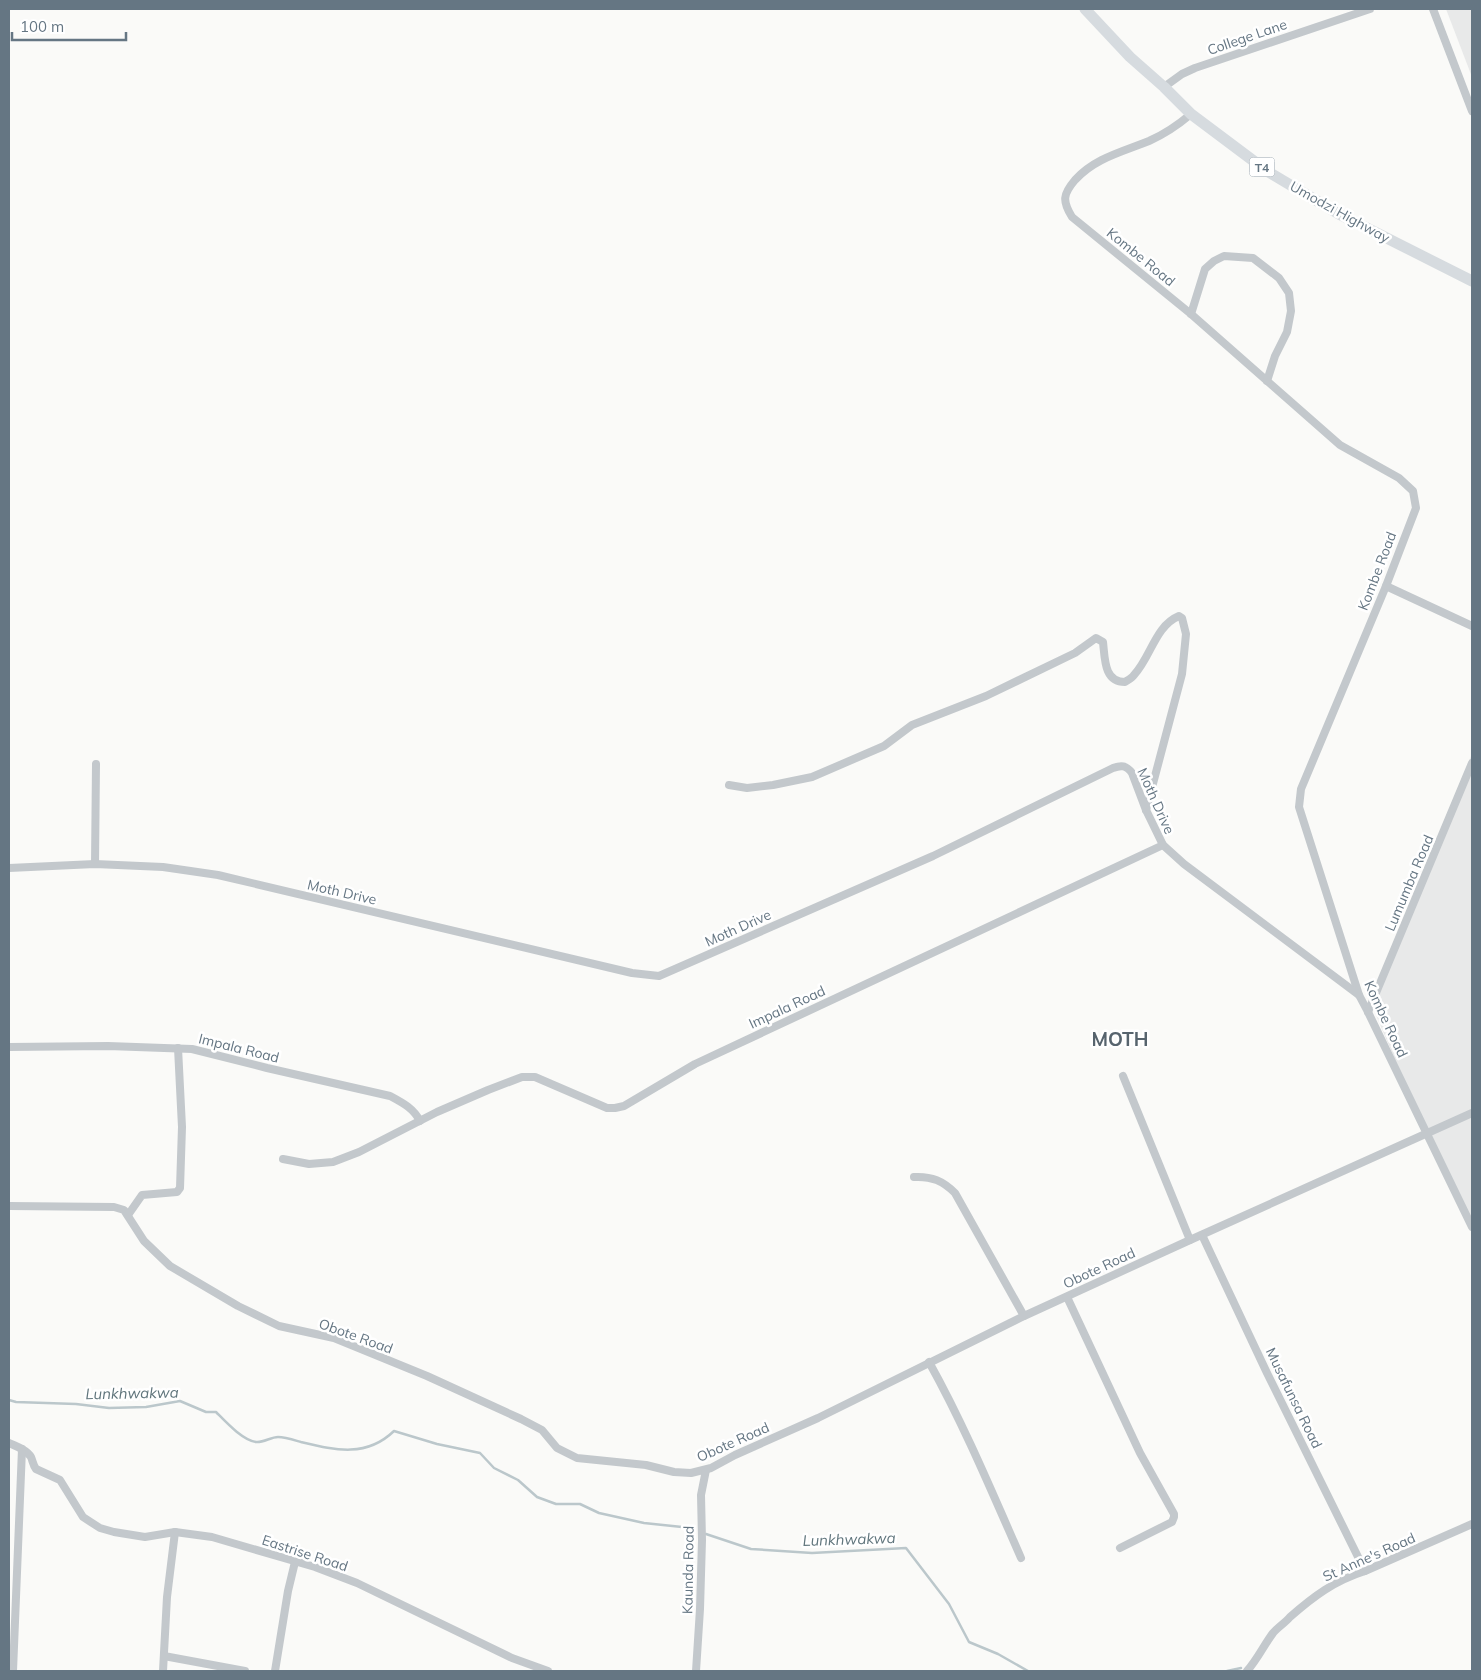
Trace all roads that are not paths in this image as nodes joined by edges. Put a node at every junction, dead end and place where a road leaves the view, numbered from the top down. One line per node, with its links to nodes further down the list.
1 (1085, 9): 4 (highway, Umodzi Highway / T4)
2 (1370, 9): 4 (street, College Lane)
3 (1435, 9): 5 (street)
4 (1164, 87): 6 (highway, Umodzi Highway / T4)
5 (1472, 111)
6 (1191, 114): 7 (highway, Umodzi Highway / T4); 8 (street, Kombe Road)
7 (1472, 281)
8 (1191, 314): 9 (street, Kombe Road); 9 (street)
9 (1267, 380): 10 (street, Kombe Road)
10 (1386, 586): 11 (street); 19 (street, Kombe Road)
11 (1472, 626)
12 (1472, 763): 20 (street, Lumumba Road)
13 (96, 764): 17 (street)
14 (729, 785): 15 (street)
15 (1146, 810): 16 (street, Moth Drive); 17 (street, Moth Drive)
16 (1163, 845): 19 (street, Moth Drive); 25 (street, Impala Road)
17 (95, 864): 18 (street, Moth Drive)
18 (9, 868)
19 (1358, 995): 20 (street, Kombe Road)
20 (1368, 1012): 26 (street, Kombe Road)
21 (9, 1047): 22 (street, Impala Road)
22 (178, 1048): 25 (street, Impala Road); 30 (street)
23 (1123, 1076): 33 (street)
24 (1472, 1113): 26 (street, Obote Road)
25 (420, 1121): 27 (street, Impala Road)
26 (1426, 1134): 31 (street, Kombe Road); 32 (street, Obote Road)
27 (283, 1159)
28 (914, 1177): 35 (street)
29 (9, 1206): 30 (street)
30 (128, 1215): 39 (street, Obote Road)
31 (1472, 1227)
32 (1202, 1235): 33 (street, Obote Road); 45 (street, Musafunsa Road)
33 (1190, 1240): 34 (street, Obote Road)
34 (1067, 1297): 35 (street, Obote Road); 42 (street)
35 (1024, 1316): 36 (street, Obote Road)
36 (929, 1362): 39 (street, Obote Road); 43 (street)
37 (9, 1443): 38 (street)
38 (22, 1449): 41 (street, Eastrise Road); 47 (street)
39 (706, 1470): 53 (street, Kaunda Road)
40 (1472, 1524): 45 (street, St Anne's Road)
41 (175, 1532): 44 (street, Eastrise Road); 46 (street)
42 (1120, 1548)
43 (1021, 1558)
44 (295, 1562): 51 (street); 52 (street, Eastrise Road)
45 (1365, 1571): 54 (street, St Anne's Road)
46 (164, 1656): 49 (street); 50 (street)
47 (11, 1659): 48 (street)
48 (13, 1671)
49 (163, 1671)
50 (245, 1671)
51 (275, 1671)
52 (548, 1671)
53 (696, 1671)
54 (1247, 1671)

